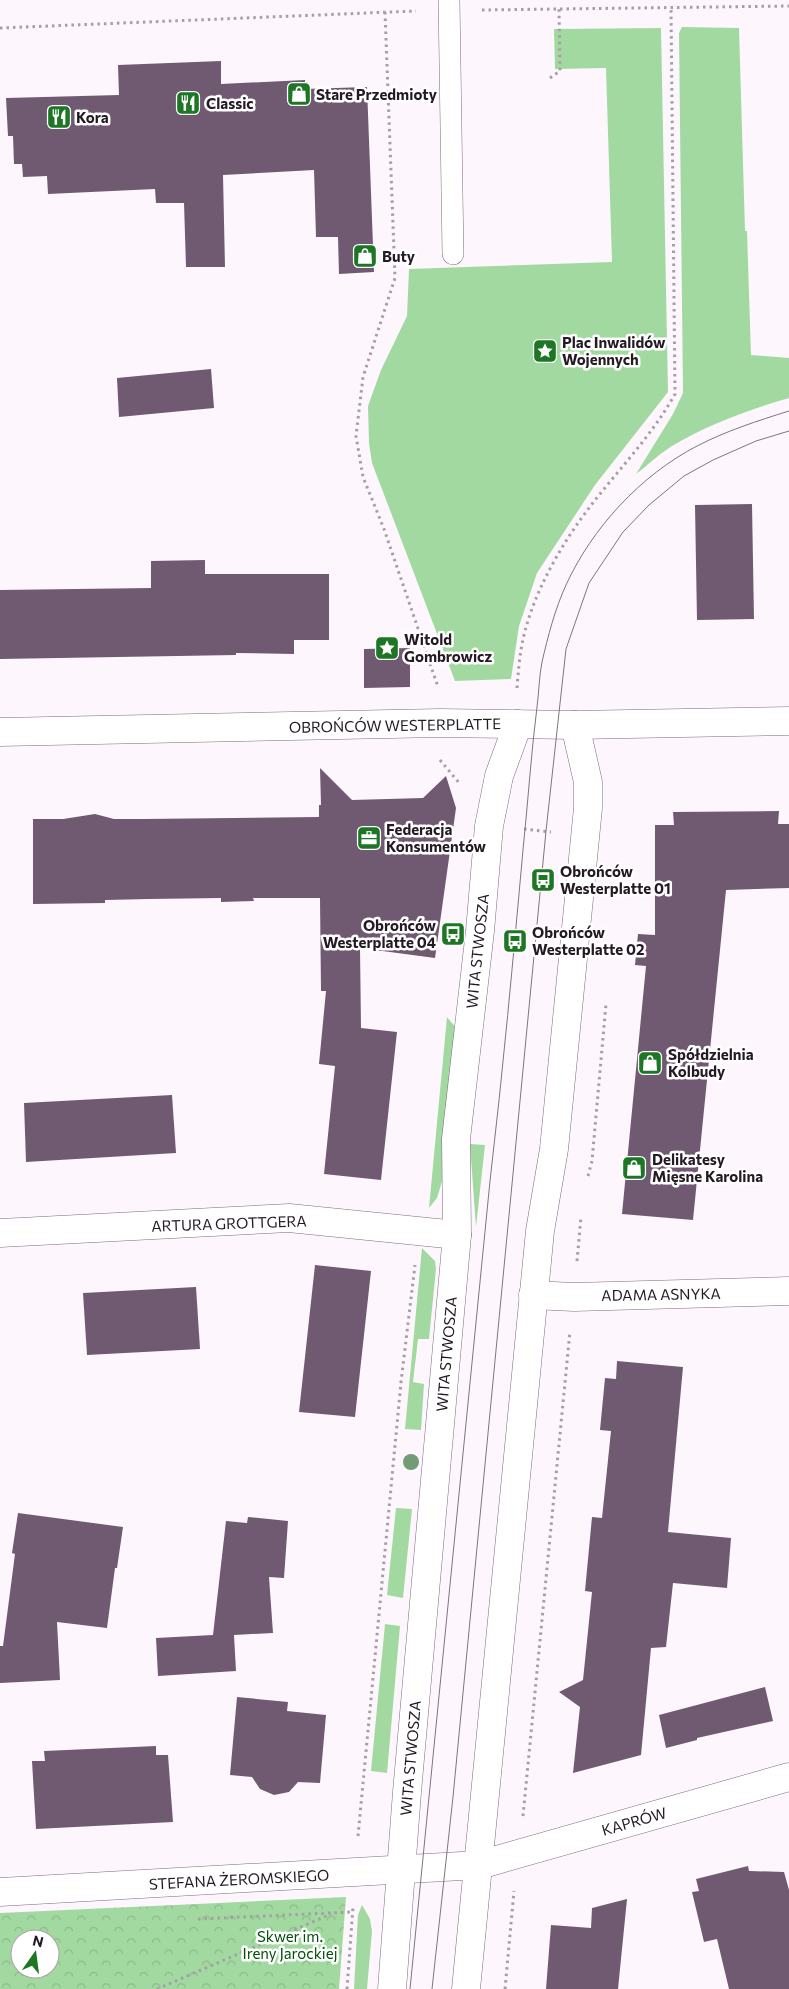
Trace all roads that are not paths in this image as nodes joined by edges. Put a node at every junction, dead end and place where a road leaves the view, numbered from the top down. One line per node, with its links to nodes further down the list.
1 (449, 5): 2 (lane)
2 (453, 254)
3 (789, 721): 5 (street, OBROŃCÓW WESTERPLATTE)
4 (518, 724): 5 (street, OBROŃCÓW WESTERPLATTE); 6 (street, OBROŃCÓW WESTERPLATTE); 8 (street, WITA STWOSZA)
5 (575, 725): 10 (street)
6 (0, 732)
7 (0, 1233): 8 (street, ARTURA GROTTGERA)
8 (457, 1235): 13 (street, WITA STWOSZA)
9 (789, 1291): 10 (street, ADAMA ASNYKA)
10 (533, 1295): 12 (street)
11 (789, 1777): 12 (street, KAPRÓW)
12 (479, 1865): 13 (street, STEFANA ŻEROMSKIEGO); 16 (street)
13 (401, 1871): 14 (street, STEFANA ŻEROMSKIEGO); 15 (street, WITA STWOSZA)
14 (0, 1892)
15 (392, 1989)
16 (466, 1989)

